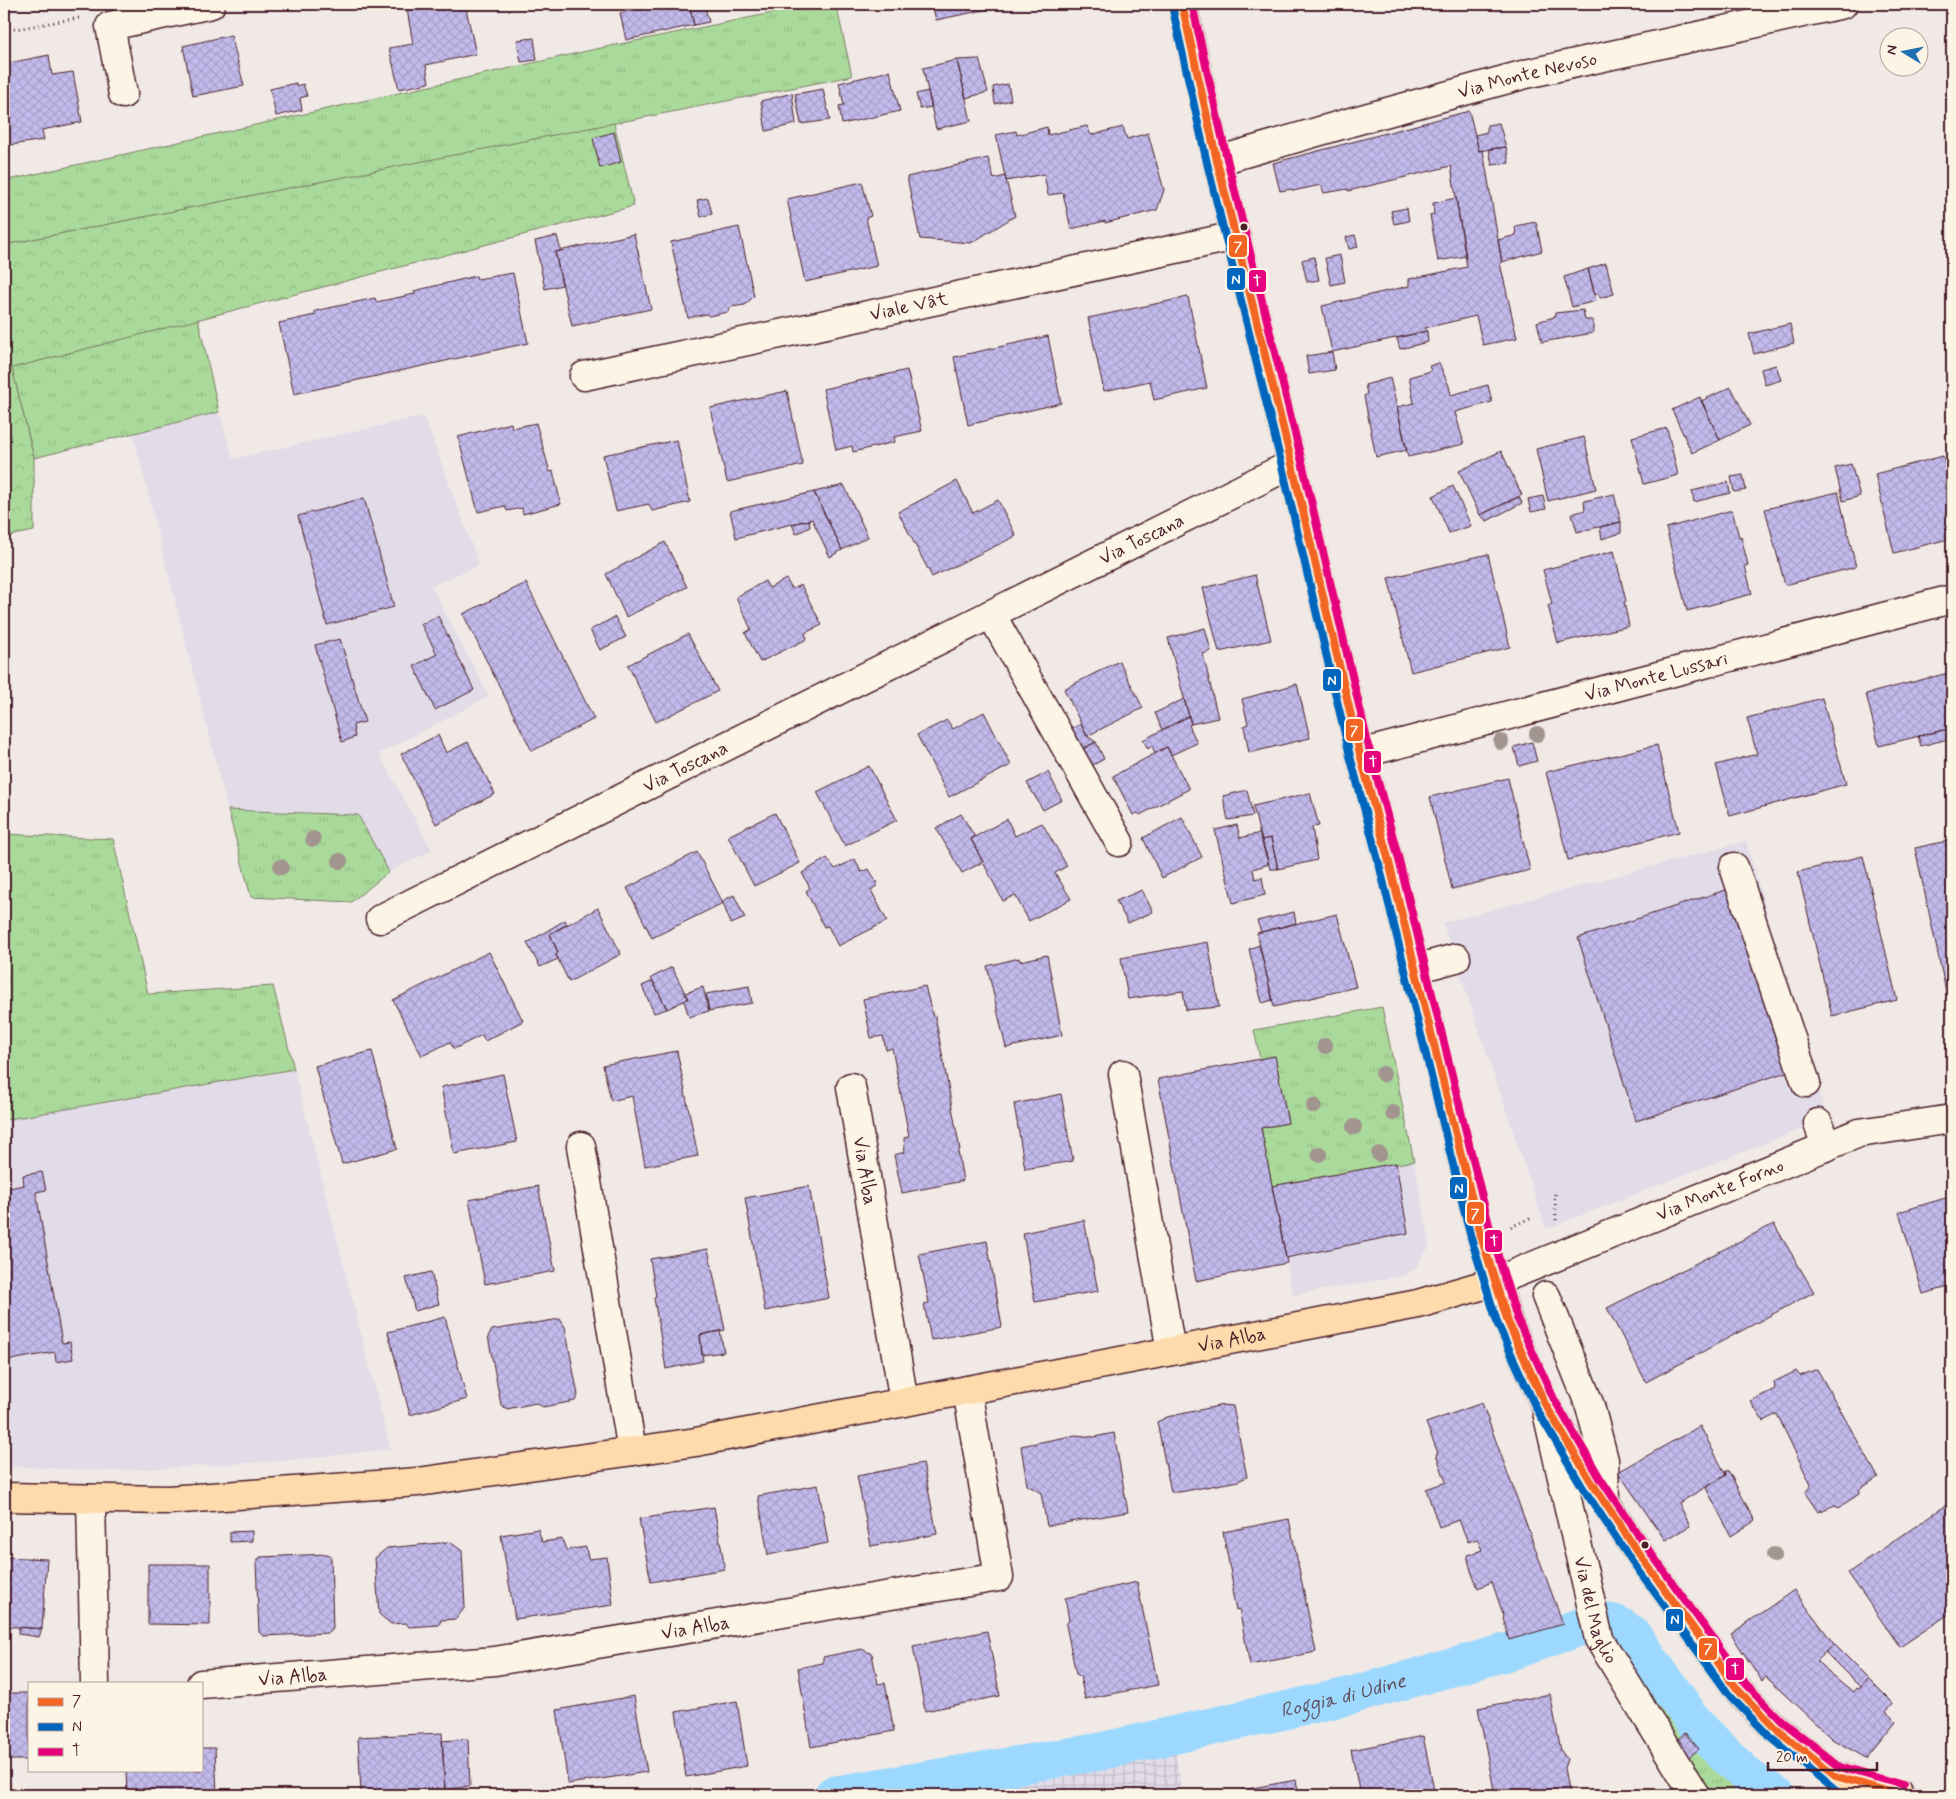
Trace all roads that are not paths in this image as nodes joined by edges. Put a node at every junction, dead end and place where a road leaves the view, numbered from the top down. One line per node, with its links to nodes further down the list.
1 (211, 4): 4 (street)
2 (1182, 4): 5 (main road)
3 (1843, 4): 5 (street, Via Monte Nevoso)
4 (123, 94)
5 (1217, 162): 6 (main road)
6 (1236, 236): 7 (street, Viale Vât); 8 (main road)
7 (584, 376)
8 (1292, 464): 10 (street, Via Toscana); 11 (main road)
9 (1952, 599): 11 (street, Via Monte Lussari)
10 (991, 614): 12 (street); 14 (street, Via Toscana)
11 (1360, 754): 16 (main road)
12 (1119, 842)
13 (1734, 867): 18 (street)
14 (380, 920)
15 (1456, 958): 16 (street)
16 (1415, 969): 22 (main road)
17 (1123, 1074): 24 (street)
18 (1806, 1084)
19 (851, 1087): 26 (street, Via Alba)
20 (1952, 1119): 22 (street, Via Monte Forno)
21 (581, 1146): 28 (street)
22 (1494, 1282): 24 (main road, Via Alba); 27 (main road)
23 (1546, 1296): 31 (street)
24 (1172, 1351): 25 (main road, Via Alba)
25 (967, 1390): 26 (main road, Via Alba); 33 (street, Via Alba)
26 (904, 1402): 28 (main road, Via Alba)
27 (1545, 1404): 31 (main road); 35 (street, Via del Maglio)
28 (632, 1451): 30 (main road, Via Alba)
29 (4, 1497): 30 (main road, Via Alba)
30 (91, 1499): 32 (street)
31 (1605, 1502): 34 (main road)
32 (95, 1682)
33 (202, 1684)
34 (1835, 1776): 36 (main road); 37 (main road)
35 (1695, 1795)
36 (1856, 1795)
37 (1900, 1795)

